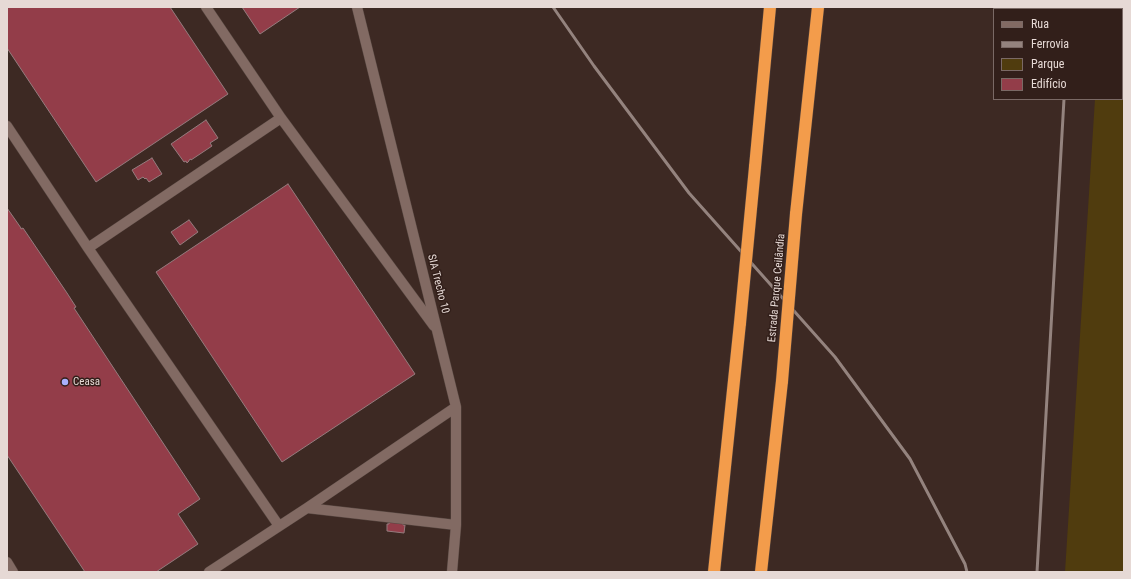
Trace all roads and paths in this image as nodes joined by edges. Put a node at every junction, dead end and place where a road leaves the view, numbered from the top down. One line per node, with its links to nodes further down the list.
1 (206, 7): 5 (lane)
2 (357, 7): 8 (lane, SIA Trecho 10)
3 (770, 7): 17 (highway, bridge)
4 (818, 7): 18 (highway, Estrada Parque Ceilândia, bridge)
5 (281, 118): 7 (lane); 8 (lane)
6 (7, 126): 7 (lane)
7 (88, 248): 12 (lane)
8 (437, 330): 9 (lane, SIA Trecho 10)
9 (456, 407): 10 (lane); 11 (lane, SIA Trecho 10)
10 (307, 508): 11 (lane); 12 (lane)
11 (456, 525): 16 (lane, SIA Trecho 10)
12 (279, 526): 15 (lane)
13 (7, 562): 14 (lane)
14 (14, 572)
15 (209, 572)
16 (452, 572)
17 (714, 572)
18 (761, 572)

